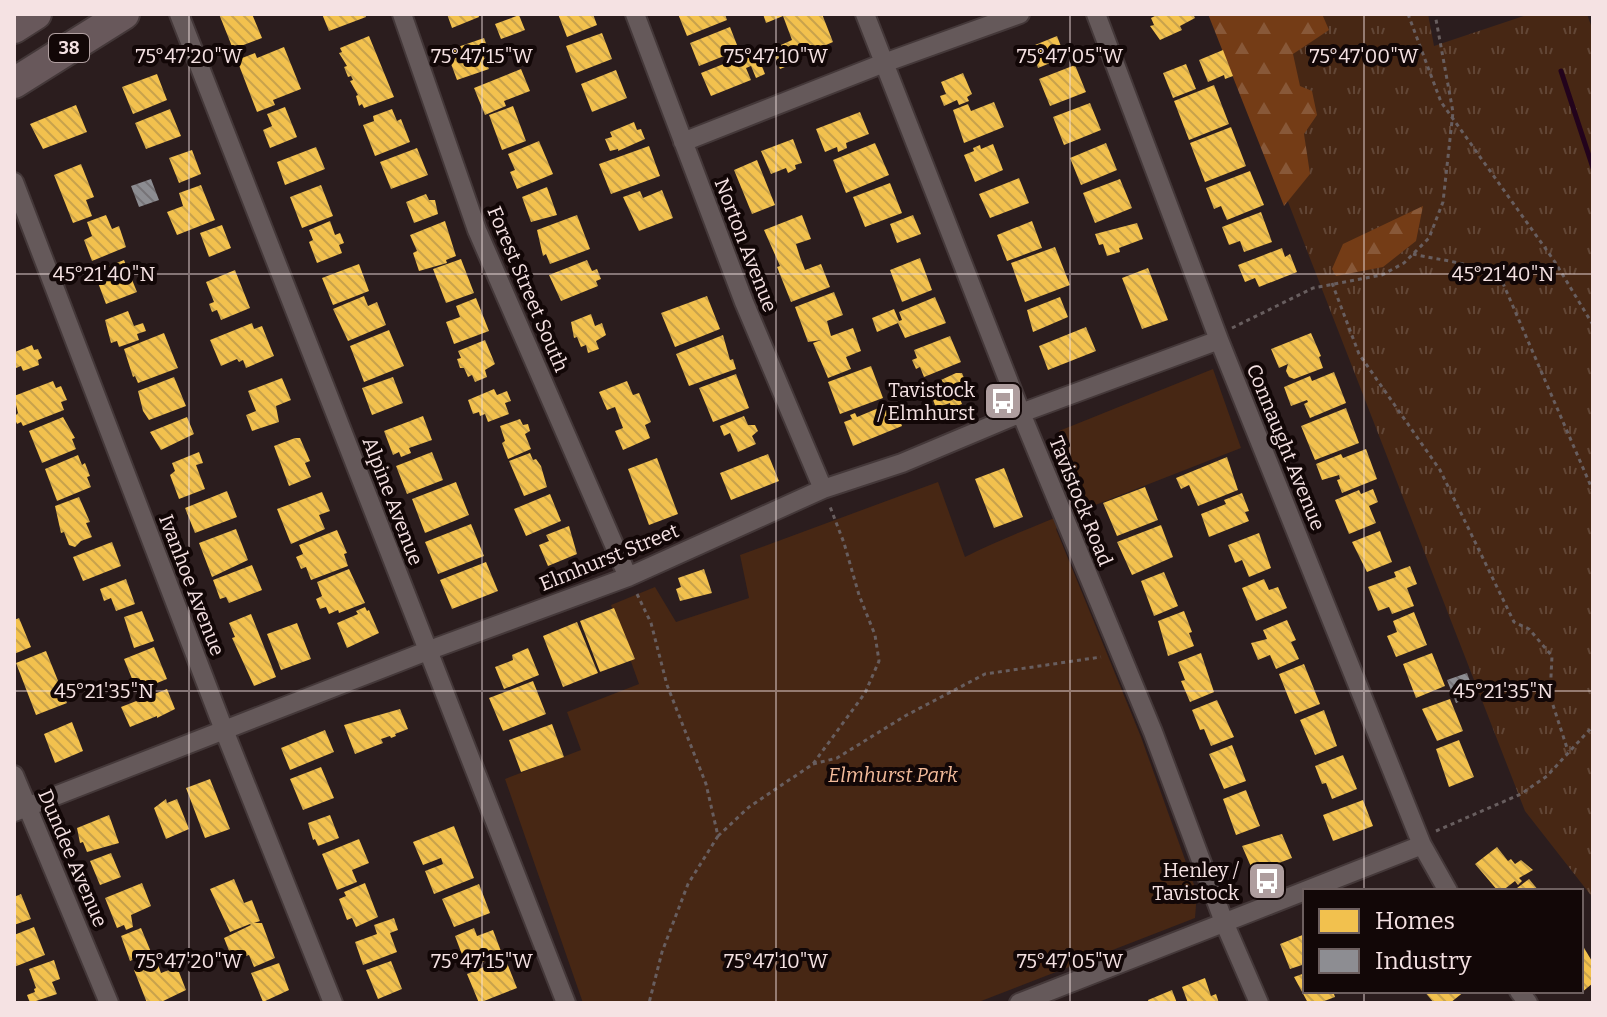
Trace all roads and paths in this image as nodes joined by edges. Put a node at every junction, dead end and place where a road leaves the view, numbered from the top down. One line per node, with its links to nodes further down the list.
1 (36, 14): 11 (main road, 38)
2 (124, 14): 13 (main road, 38)
3 (179, 14): 25 (street, Alpine Avenue)
4 (402, 14): 24 (street, Forest Street South)
5 (635, 14): 15 (street, Norton Avenue)
6 (865, 14): 12 (street, Tavistock Road)
7 (1020, 14): 12 (street)
8 (1096, 14): 20 (street, Connaught Avenue)
9 (1408, 14): 14 (path)
10 (1435, 14): 14 (path)
11 (14, 28)
12 (884, 63): 15 (street); 21 (street, Tavistock Road)
13 (14, 83)
14 (1453, 120): 17 (path); 19 (path)
15 (683, 142): 22 (street, Norton Avenue)
16 (14, 182): 28 (street, Ivanhoe Avenue)
17 (1413, 254): 18 (path); 23 (path)
18 (1332, 283): 20 (path); 29 (path)
19 (1593, 325)
20 (1218, 338): 21 (street, Elmhurst Street); 34 (street, Connaught Avenue)
21 (1021, 413): 22 (street, Elmhurst Street); 26 (street, Tavistock Road)
22 (823, 489): 24 (street, Elmhurst Street); 30 (path)
23 (1593, 491)
24 (628, 577): 25 (street, Elmhurst Street); 33 (path)
25 (427, 651): 28 (street, Elmhurst Street); 41 (street, Alpine Avenue)
26 (1121, 654): 30 (path); 38 (street, Tavistock Road)
27 (1593, 726): 29 (path)
28 (224, 730): 32 (street, Elmhurst Street); 40 (street, Ivanhoe Avenue)
29 (1568, 751): 34 (path)
30 (813, 764): 33 (path)
31 (14, 775): 32 (street, Dundee Avenue)
32 (20, 809): 39 (street, Dundee Avenue)
33 (718, 836): 42 (path)
34 (1422, 845): 35 (street); 36 (street, Connaught Avenue)
35 (1309, 889)
36 (1447, 889)
37 (1303, 891): 38 (street)
38 (1224, 922): 43 (street); 44 (street, Tavistock Road)
39 (109, 1003)
40 (333, 1003)
41 (566, 1003)
42 (649, 1003)
43 (1019, 1003)
44 (1259, 1003)

